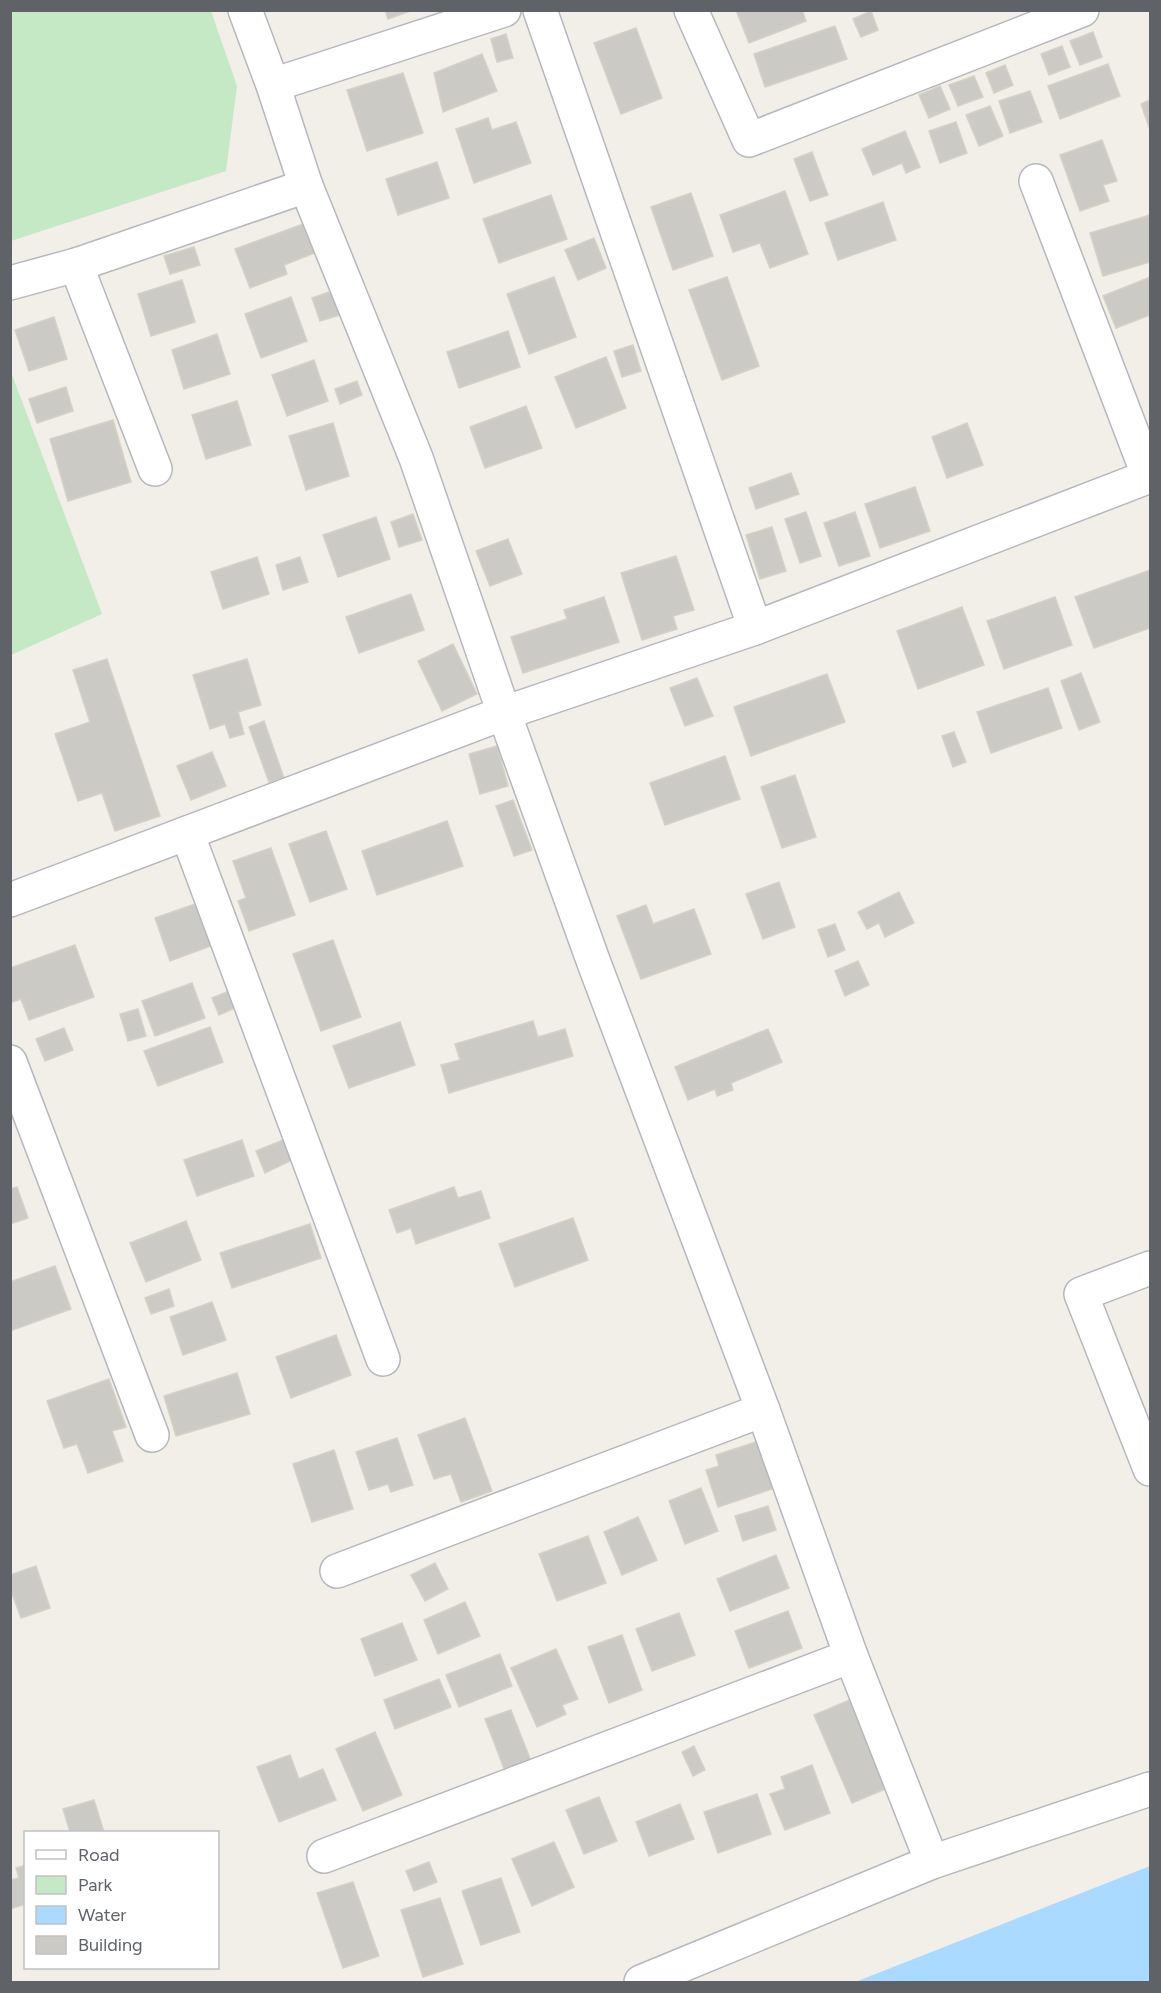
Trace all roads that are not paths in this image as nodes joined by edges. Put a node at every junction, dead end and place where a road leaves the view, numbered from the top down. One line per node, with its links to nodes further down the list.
1 (245, 10): 6 (street)
2 (504, 10): 6 (street)
3 (540, 10): 13 (street)
4 (691, 10): 5 (street)
5 (1082, 10)
6 (273, 86): 8 (street)
7 (1036, 182): 12 (street)
8 (306, 186): 9 (street); 14 (street)
9 (76, 265): 10 (street); 11 (street)
10 (10, 283)
11 (155, 469)
12 (1150, 477): 13 (street)
13 (755, 628): 14 (street)
14 (504, 712): 15 (street); 20 (street)
15 (187, 833): 16 (street); 19 (street)
16 (10, 900)
17 (10, 1062): 21 (street)
18 (1150, 1268): 22 (street)
19 (383, 1359)
20 (763, 1410): 23 (street); 24 (street)
21 (152, 1436)
22 (1148, 1454)
23 (338, 1571)
24 (851, 1656): 26 (street); 27 (street)
25 (1150, 1789): 27 (street)
26 (324, 1856)
27 (932, 1862): 28 (street)
28 (641, 1983)

